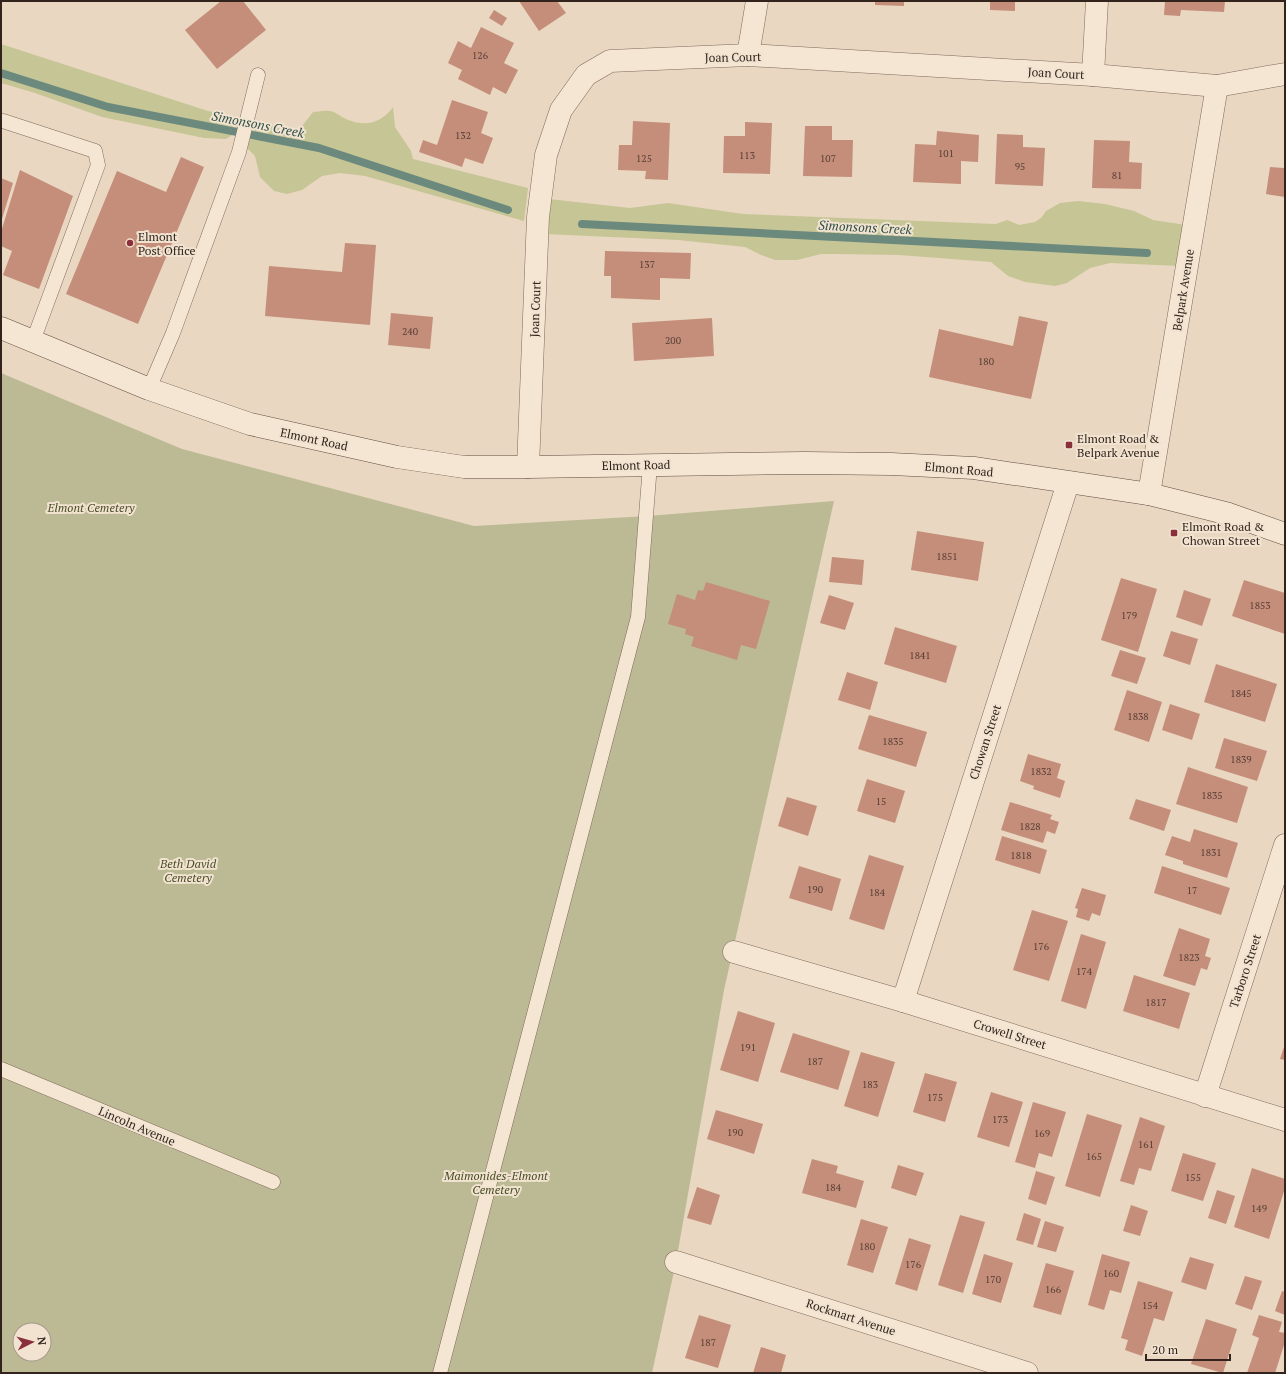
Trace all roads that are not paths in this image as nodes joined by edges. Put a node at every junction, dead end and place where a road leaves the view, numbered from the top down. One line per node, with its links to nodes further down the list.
1 (757, 1): 3 (street)
2 (1097, 1): 6 (street)
3 (748, 55): 6 (street, Joan Court); 13 (street, Joan Court)
4 (258, 74): 11 (lane)
5 (1285, 74): 7 (street, Joan Court)
6 (1093, 75): 7 (street, Joan Court)
7 (1217, 86): 15 (street, Belpark Avenue)
8 (3, 121): 10 (lane)
9 (1, 328): 10 (street, Elmont Road)
10 (33, 341): 11 (street, Elmont Road)
11 (149, 389): 13 (street, Elmont Road)
12 (650, 465): 13 (street, Elmont Road); 14 (street, Elmont Road); 25 (lane)
13 (528, 467)
14 (1068, 483): 15 (street, Elmont Road); 19 (street, Chowan Street)
15 (1150, 494): 16 (street, Elmont Road)
16 (1285, 534)
17 (1285, 845): 21 (street, Tarboro Street)
18 (734, 952): 19 (street, Crowell Street)
19 (903, 1001): 21 (street, Crowell Street)
20 (1, 1069): 23 (lane, Lincoln Avenue)
21 (1205, 1096): 22 (street, Crowell Street)
22 (1285, 1120)
23 (273, 1182)
24 (676, 1262): 26 (street, Rockmart Avenue)
25 (440, 1373)
26 (1027, 1373)

